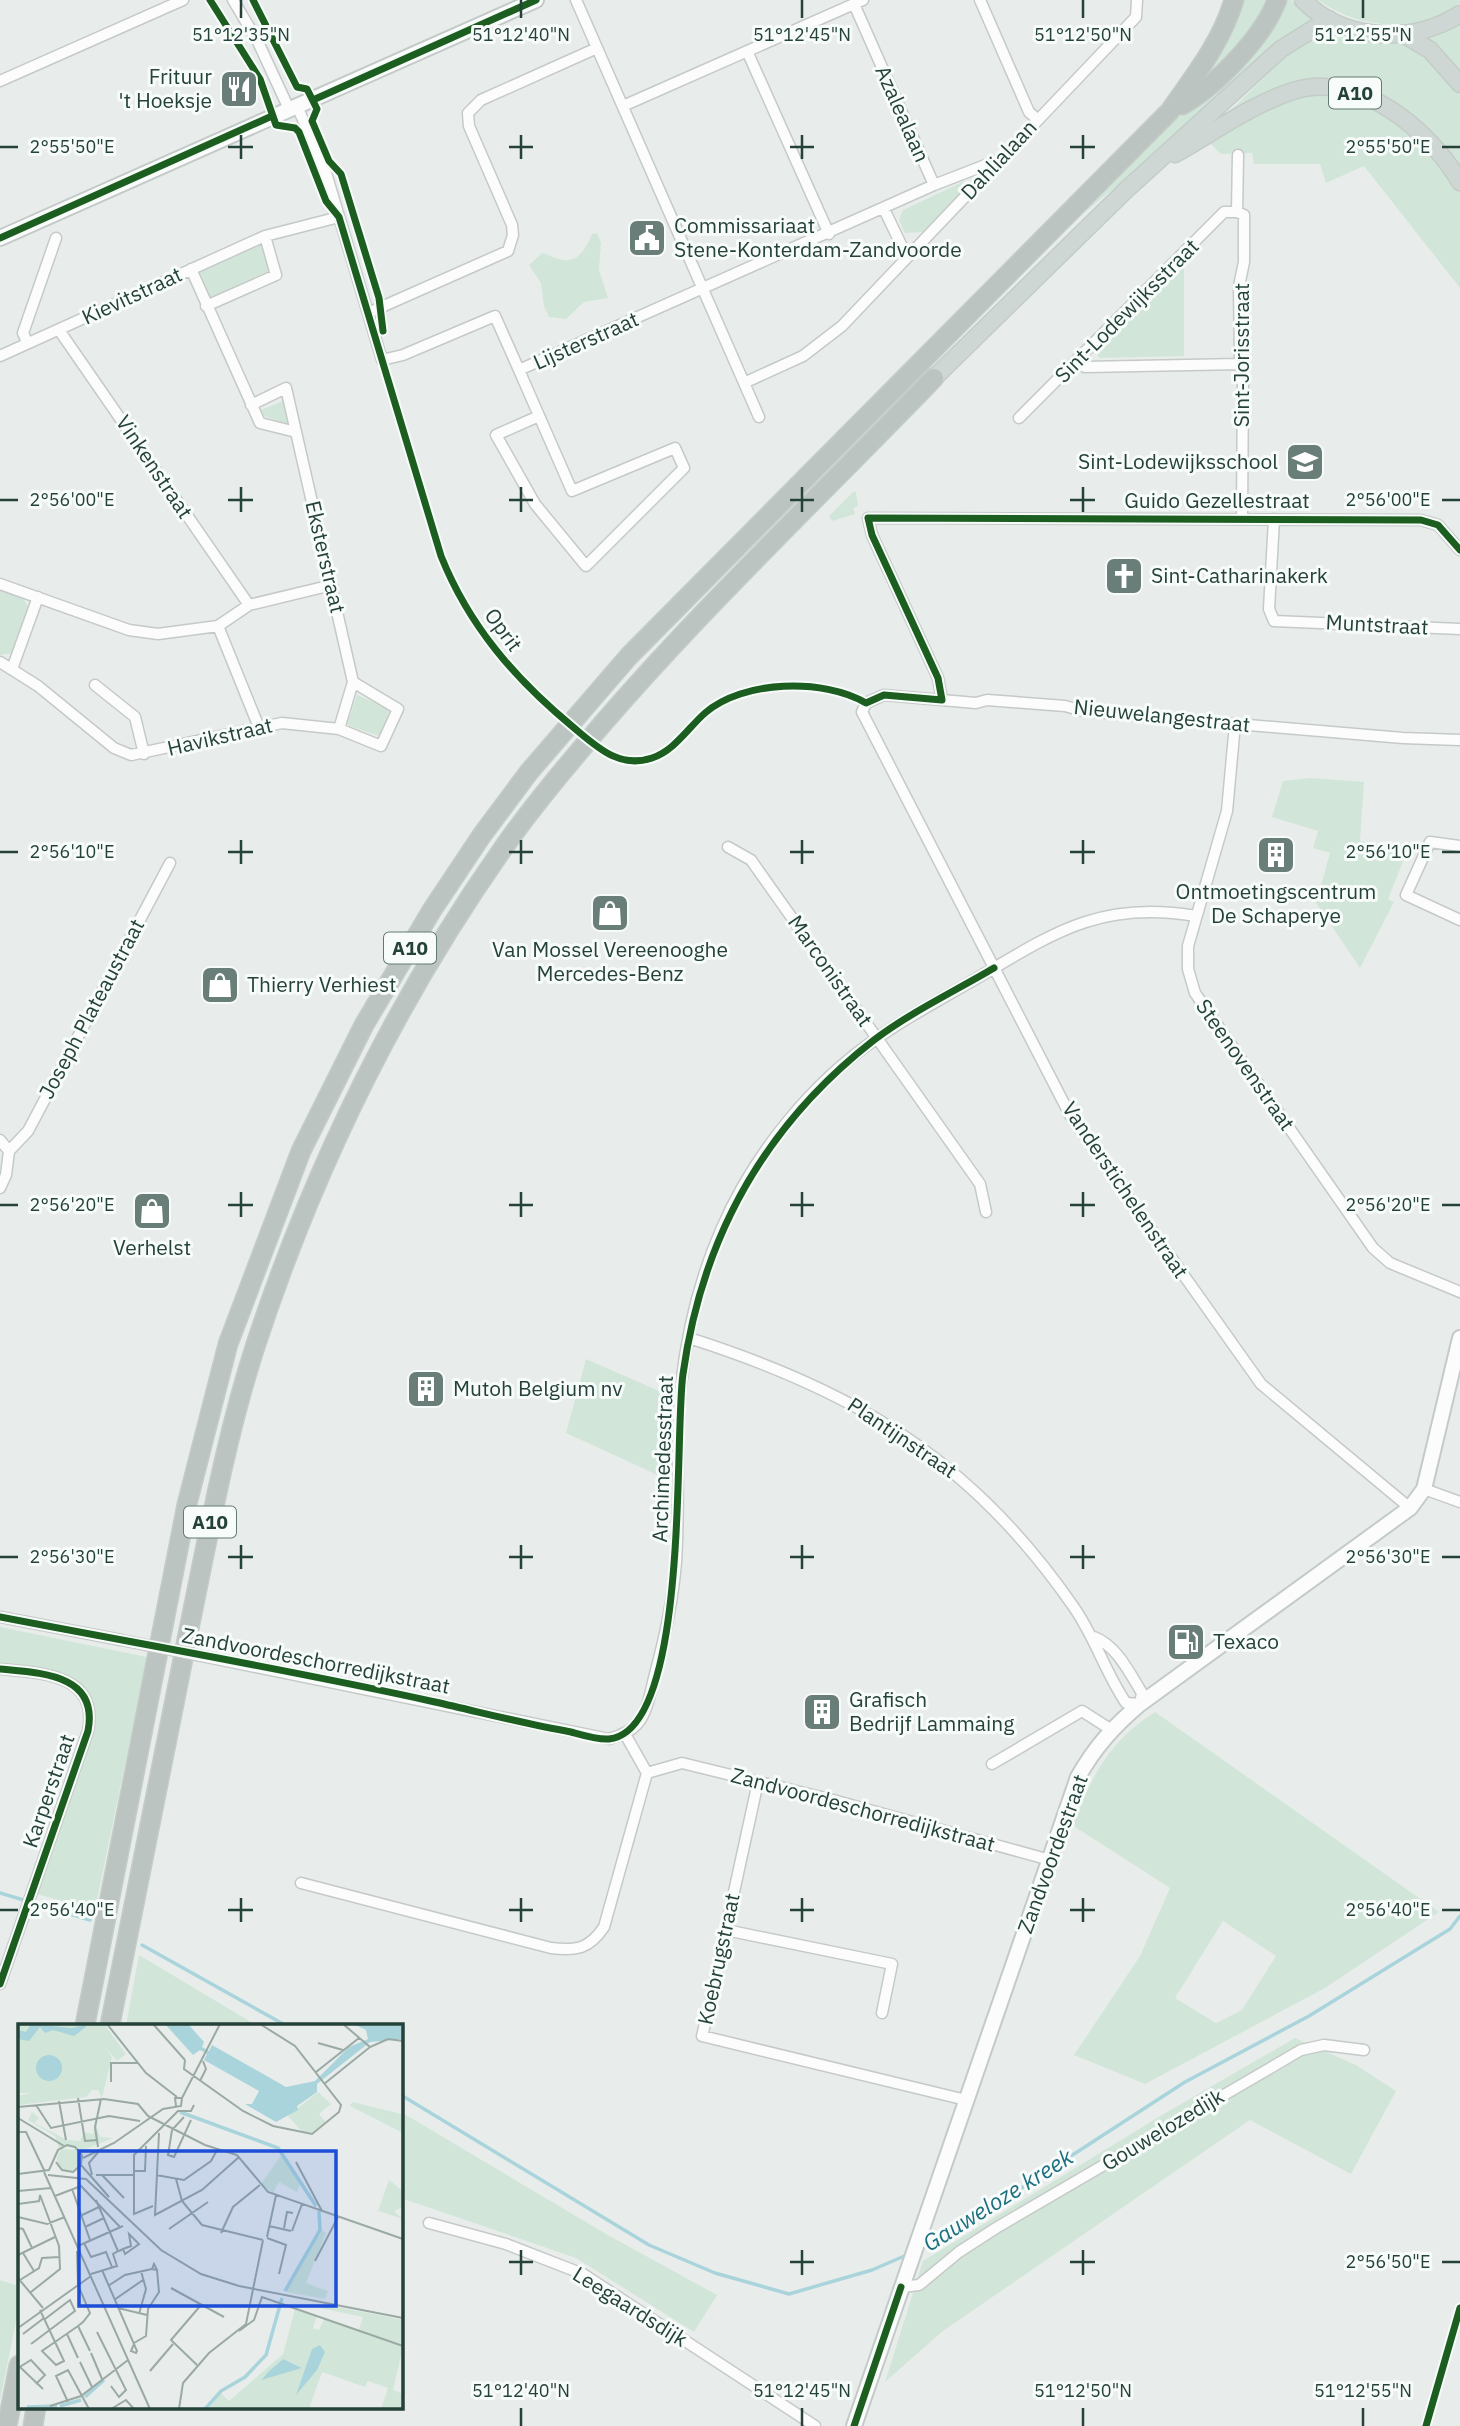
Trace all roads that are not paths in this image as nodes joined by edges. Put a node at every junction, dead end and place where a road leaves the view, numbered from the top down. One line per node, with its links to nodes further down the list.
1 (183, 0): 16 (street)
2 (233, 0): 19 (street)
3 (534, 0): 19 (main road)
4 (576, 0): 14 (street)
5 (980, 0): 21 (street)
6 (1137, 0): 21 (street, Dahlialaan)
7 (1234, 0): 20 (highway, A10)
8 (1277, 0): 20 (highway, A10)
9 (1303, 0): 12 (main road)
10 (859, 2): 15 (street); 26 (street, Azalealaan)
11 (1460, 14): 13 (main road)
12 (1329, 19): 13 (main road); 24 (main road, A10)
13 (1403, 34): 17 (main road)
14 (597, 48): 18 (street); 38 (street)
15 (747, 51): 18 (street); 30 (street)
16 (0, 81)
17 (1460, 84)
18 (623, 106): 36 (street)
19 (293, 108): 29 (street); 32 (main road)
20 (1170, 111): 104 (highway, A10)
21 (1037, 119): 23 (street, Dahlialaan)
22 (1238, 155): 28 (street, Sint-Jorisstraat)
23 (1001, 159): 26 (street, Lijsterstraat); 34 (street, Dahlialaan)
24 (1154, 165): 25 (main road, A10); 45 (main road, A10)
25 (1460, 182)
26 (934, 185): 27 (street, Lijsterstraat)
27 (884, 209): 30 (street, Lijsterstraat); 34 (street)
28 (1237, 212): 42 (street, Sint-Lodewijksstraat); 43 (street, Sint-Jorisstraat)
29 (338, 217): 31 (street, Kievitstraat); 38 (street)
30 (829, 234): 36 (street, Lijsterstraat)
31 (265, 236): 35 (street, Kievitstraat); 37 (street, Kievitstraat)
32 (0, 238)
33 (56, 238): 40 (street)
34 (907, 257): 46 (street, Dahlialaan)
35 (191, 269): 37 (street); 39 (street, Kievitstraat)
36 (705, 289): 44 (street, Lijsterstraat); 46 (street)
37 (206, 306): 47 (street)
38 (368, 313): 44 (street, Lijsterstraat)
39 (59, 330): 40 (street, Kievitstraat); 58 (street, Vinkenstraat)
40 (27, 342): 41 (street, Kievitstraat)
41 (0, 356)
42 (1076, 363): 43 (street); 50 (street, Sint-Lodewijksstraat)
43 (1240, 364): 52 (street, Sint-Jorisstraat)
44 (519, 370): 48 (street)
45 (934, 378): 105 (highway, A10)
46 (746, 382): 49 (street)
47 (251, 405): 51 (street); 51 (street, Eksterstraat)
48 (539, 416): 48 (street)
49 (759, 417)
50 (1019, 418)
51 (296, 432): 56 (street, Eksterstraat)
52 (1242, 519): 53 (street, Guido Gezellestraat); 65 (street, Guido Gezellestraat)
53 (1274, 519): 54 (street, Guido Gezellestraat); 60 (street, Muntstraat)
54 (1460, 550)
55 (0, 584): 57 (street)
56 (332, 585): 58 (street); 63 (street, Eksterstraat)
57 (38, 597): 59 (street); 62 (street)
58 (249, 605): 59 (street)
59 (218, 626): 68 (street)
60 (1460, 629)
61 (0, 662): 62 (street, Havikstraat)
62 (12, 668): 71 (street, Havikstraat)
63 (353, 682): 69 (street, Eksterstraat); 69 (street)
64 (95, 685): 71 (street, Havikstraat)
65 (942, 699): 66 (street, Nieuwelangestraat); 67 (street, Nieuwelangestraat)
66 (866, 703): 77 (street, Vanderstichelenstraat)
67 (1235, 724): 70 (street, Nieuwelangestraat); 75 (street, Steenovenstraat)
68 (258, 725): 69 (street, Havikstraat); 71 (street, Havikstraat)
69 (339, 729)
70 (1460, 740)
71 (144, 754)
72 (1460, 846): 76 (street)
73 (728, 847): 78 (street, Marconistraat)
74 (170, 863): 80 (street, Joseph Plateaustraat)
75 (1196, 916): 77 (street, Archimedesstraat); 83 (street, Steenovenstraat)
76 (1460, 920)
77 (995, 968): 78 (street, Archimedesstraat); 89 (street, Vanderstichelenstraat)
78 (878, 1037): 82 (street, Marconistraat); 84 (street, Archimedesstraat)
79 (0, 1140): 80 (street)
80 (9, 1151): 81 (street)
81 (0, 1188)
82 (986, 1212)
83 (1460, 1292)
84 (689, 1338): 91 (street, Plantijnstraat); 95 (street, Archimedesstraat)
85 (1460, 1338): 86 (main road, Zandvoordestraat)
86 (1456, 1368): 87 (main road, Zandvoordestraat)
87 (1424, 1489): 88 (street); 89 (main road, Zandvoordestraat)
88 (1460, 1502)
89 (1410, 1507): 93 (main road, Zandvoordestraat)
90 (0, 1617): 95 (street, Zandvoordeschorredijkstraat, bridge)
91 (1094, 1637): 93 (street, Plantijnstraat); 93 (street, Plantijnstraat)
92 (0, 1669): 102 (street, Karperstraat)
93 (1140, 1704): 94 (main road, Zandvoordestraat)
94 (1110, 1729): 96 (street); 99 (main road, Zandvoordestraat)
95 (625, 1734): 97 (street)
96 (992, 1764)
97 (647, 1773): 98 (street, Zandvoordeschorredijkstraat); 100 (street)
98 (758, 1782): 99 (street, Zandvoordeschorredijkstraat); 101 (street, Koebrugstraat)
99 (1050, 1860): 107 (main road, Zandvoordestraat)
100 (301, 1883)
101 (726, 1930): 103 (street); 107 (street, Koebrugstraat)
102 (0, 1983)
103 (882, 2013)
104 (85, 2024)
105 (110, 2024)
106 (1364, 2050): 109 (street, Gouwelozedijk)
107 (966, 2100): 109 (main road, Zandvoordestraat)
108 (429, 2223): 114 (street, Leegaardsdijk)
109 (902, 2281): 115 (main road, Zandvoordestraat)
110 (18, 2370): 112 (highway)
111 (36, 2408): 113 (highway)
112 (7, 2426)
113 (33, 2426)
114 (815, 2426)
115 (854, 2426)

